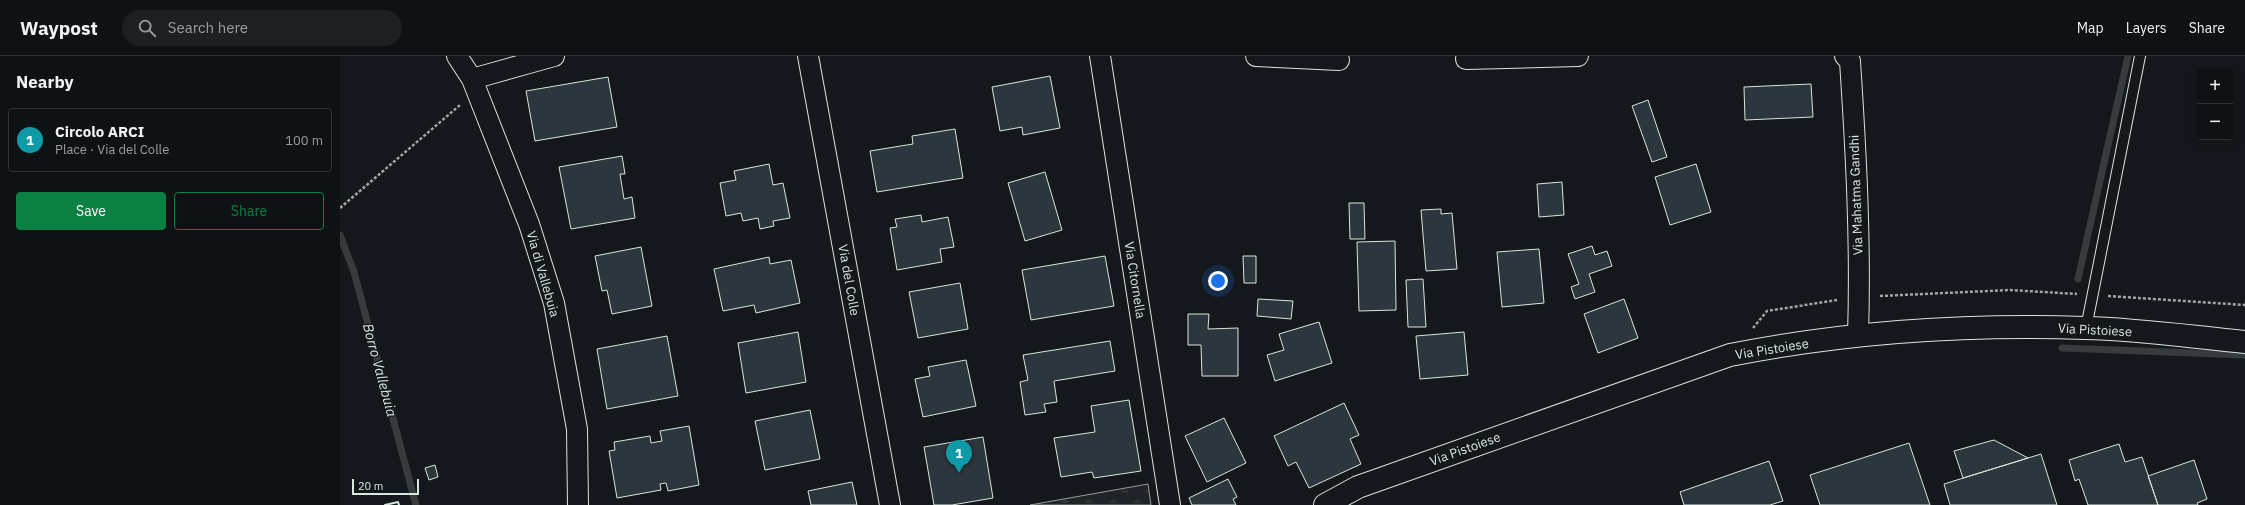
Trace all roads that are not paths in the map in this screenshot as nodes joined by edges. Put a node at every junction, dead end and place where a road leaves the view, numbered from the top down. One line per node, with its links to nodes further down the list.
1 (457, 56): 11 (street, Via di Vallebuia)
2 (554, 56): 11 (street)
3 (808, 56): 16 (street, Via del Colle)
4 (1100, 56): 17 (street, Via Citornella)
5 (1256, 56): 9 (street)
6 (1578, 56): 10 (street)
7 (1845, 56): 13 (street, Via Mahatma Gandhi)
8 (2140, 56): 12 (lane)
9 (1339, 58)
10 (1476, 58)
11 (474, 85): 15 (street, Via di Vallebuia)
12 (2086, 328): 13 (main road, Via Pistoiese); 14 (main road, Via Pistoiese)
13 (1858, 336): 18 (main road, Via Pistoiese)
14 (2245, 342)
15 (578, 505)
16 (890, 505)
17 (1170, 505)
18 (1325, 505)

